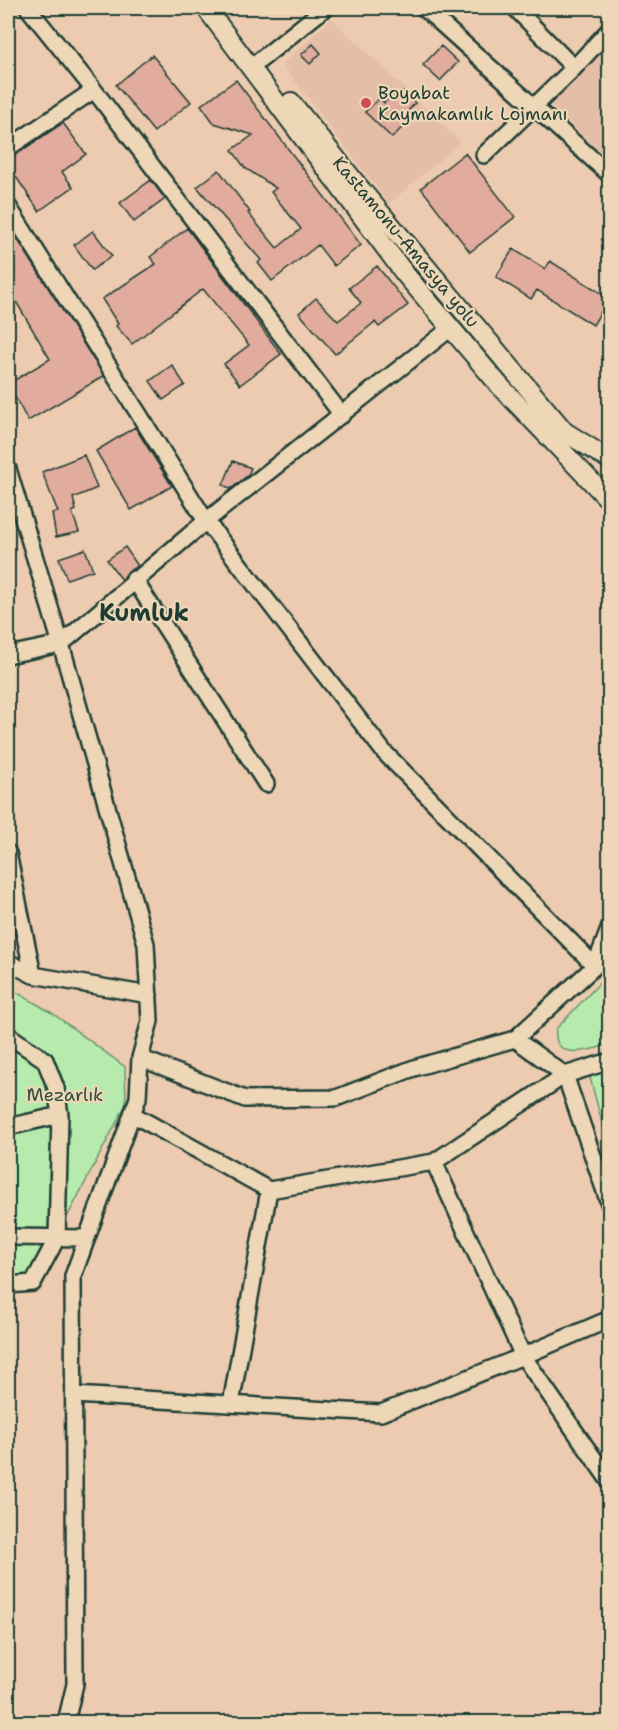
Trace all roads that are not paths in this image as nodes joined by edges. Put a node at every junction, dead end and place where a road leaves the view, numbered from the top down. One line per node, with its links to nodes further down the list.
1 (28, 8): 10 (street)
2 (206, 8): 16 (main road, Kastamonu-Amasya yolu)
3 (219, 8): 8 (main road, Kastamonu-Amasya yolu)
4 (326, 8): 8 (street)
5 (424, 8): 11 (street)
6 (515, 8): 9 (street)
7 (609, 29): 9 (street)
8 (259, 61): 18 (main road, Kastamonu-Amasya yolu)
9 (574, 68): 11 (street)
10 (94, 90): 12 (street); 17 (street)
11 (533, 108): 13 (street); 14 (street)
12 (8, 148)
13 (484, 155)
14 (609, 176)
15 (8, 206): 21 (street)
16 (451, 328): 17 (street); 20 (main road, Kastamonu-Amasya yolu)
17 (342, 415): 21 (street)
18 (609, 460)
19 (8, 469): 23 (street)
20 (609, 501)
21 (206, 521): 22 (street); 29 (street)
22 (134, 579): 23 (street); 25 (street)
23 (61, 644): 24 (street); 31 (street)
24 (8, 655)
25 (266, 784)
26 (8, 853): 30 (street)
27 (609, 927): 29 (street)
28 (8, 962): 30 (street)
29 (595, 966): 33 (street)
30 (33, 975): 31 (street)
31 (149, 995): 34 (street)
32 (8, 1035): 38 (street)
33 (516, 1039): 34 (street); 36 (street)
34 (140, 1058): 37 (street)
35 (609, 1061): 36 (street)
36 (566, 1075): 40 (street); 42 (street)
37 (132, 1114): 41 (street); 45 (street)
38 (60, 1115): 39 (street); 44 (street)
39 (8, 1127)
40 (434, 1162): 41 (street); 48 (street)
41 (269, 1190): 50 (street)
42 (609, 1206)
43 (8, 1237): 44 (street)
44 (57, 1238): 45 (street); 46 (street)
45 (87, 1238): 49 (street)
46 (8, 1286)
47 (609, 1319): 48 (street)
48 (523, 1356): 50 (street); 51 (street)
49 (74, 1395): 50 (street); 52 (street)
50 (231, 1404)
51 (609, 1482)
52 (66, 1722)

